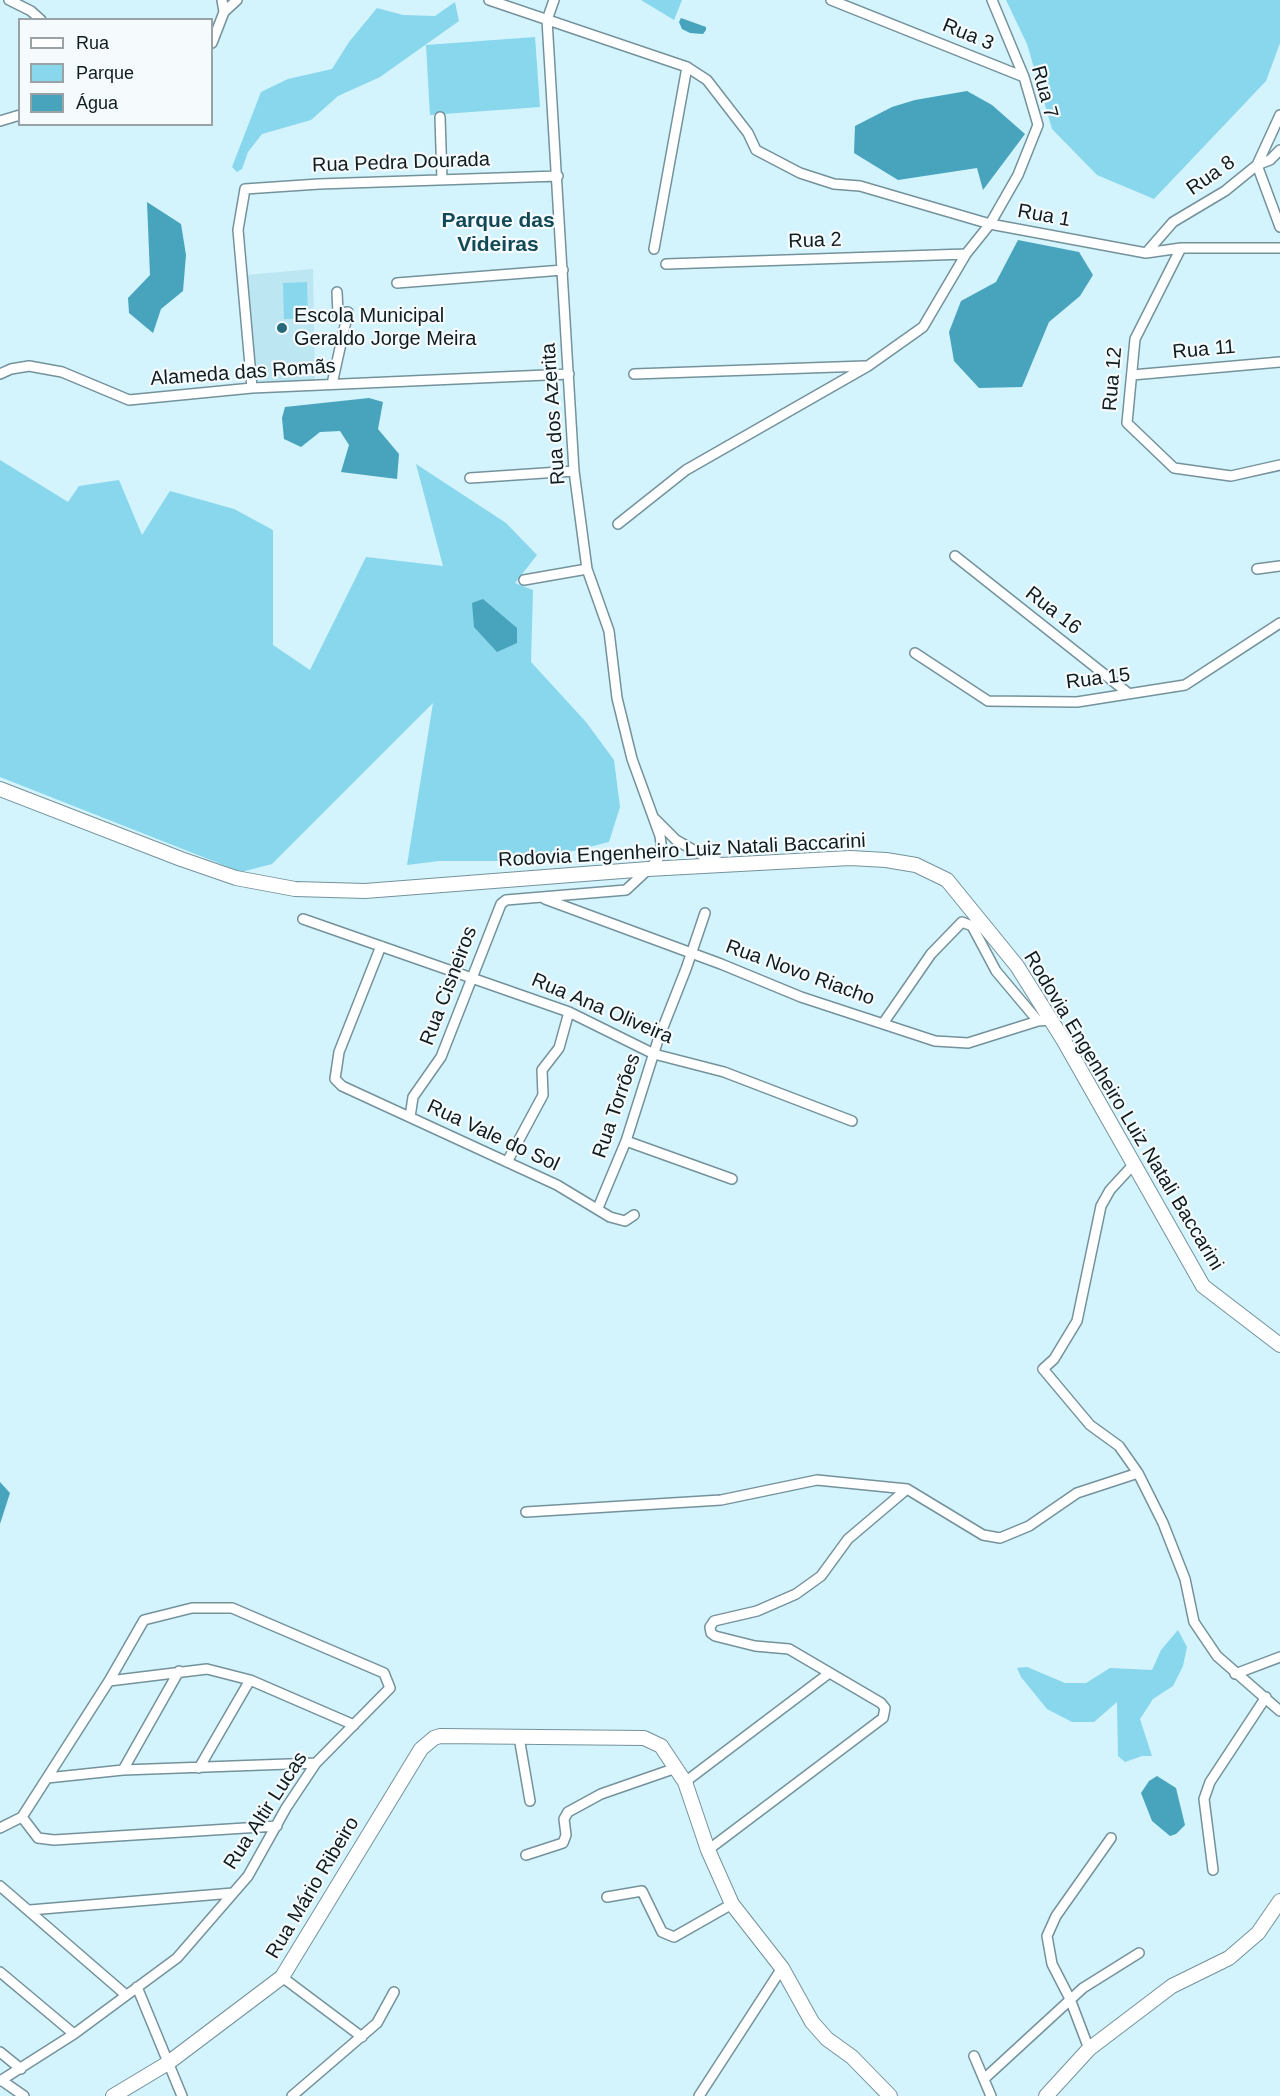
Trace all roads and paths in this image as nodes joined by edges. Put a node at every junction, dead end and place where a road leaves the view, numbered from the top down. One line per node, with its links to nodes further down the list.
1 (9, 0): 9 (street)
2 (222, 0): 8 (street)
3 (237, 0): 8 (street)
4 (489, 0): 10 (street)
5 (554, 0): 10 (street, Rua dos Azerita)
6 (831, 0): 13 (street, Rua 3)
7 (992, 0): 13 (street, Rua 7)
8 (224, 12): 11 (street)
9 (39, 18)
10 (547, 20): 12 (street); 20 (street, Rua dos Azerita)
11 (213, 40)
12 (687, 67): 22 (street); 26 (street)
13 (1024, 77): 22 (street, Rua 7)
14 (1280, 115): 19 (street, Rua 8)
15 (18, 116): 17 (street)
16 (440, 117): 21 (street)
17 (0, 121)
18 (1280, 150): 19 (street)
19 (1257, 165): 23 (street); 27 (street, Rua 8)
20 (558, 176): 21 (street, Rua Pedra Dourada); 30 (street, Rua dos Azerita)
21 (442, 179): 40 (street, Rua Pedra Dourada)
22 (990, 224): 27 (street, Rua 1); 28 (street, Rua 1)
23 (1280, 227)
24 (1181, 248): 25 (street, Rua 1); 27 (street, Rua 1); 38 (street, Rua 12)
25 (1280, 248)
26 (654, 249)
27 (1146, 253)
28 (966, 254): 29 (street, Rua 2); 34 (street, Rua 1)
29 (666, 264)
30 (563, 270): 31 (street); 36 (street, Rua dos Azerita)
31 (397, 283)
32 (337, 292): 39 (street)
33 (1280, 362): 38 (street, Rua 11)
34 (868, 366): 37 (street); 44 (street, Rua 1)
35 (0, 374): 40 (street, Alameda das Romãs)
36 (569, 374): 39 (street, Alameda das Romãs); 42 (street, Rua dos Azerita)
37 (634, 374)
38 (1132, 375): 41 (street, Rua 12)
39 (332, 384): 40 (street, Alameda das Romãs)
40 (252, 388)
41 (1280, 465)
42 (574, 471): 43 (street); 47 (street, Rua dos Azerita)
43 (470, 478)
44 (618, 524)
45 (955, 556): 52 (street, Rua 16)
46 (1280, 566): 48 (street)
47 (587, 569): 49 (street); 54 (street, Rua dos Azerita)
48 (1257, 569)
49 (524, 580)
50 (1280, 623): 52 (street, Rua 15)
51 (915, 653): 52 (street, Rua 15)
52 (1128, 693)
53 (0, 789): 56 (main road, Rodovia Engenheiro Luiz Natali Baccarini)
54 (653, 817): 55 (street); 56 (street, Rua dos Azerita)
55 (728, 864): 56 (main road, Rodovia Engenheiro Luiz Natali Baccarini); 64 (main road, Rodovia Engenheiro Luiz Natali Baccarini)
56 (648, 869): 57 (street)
57 (542, 897): 61 (street, Rua Novo Riacho); 62 (street, Rua Cisneiros)
58 (705, 913): 61 (street, Rua Torrões)
59 (303, 919): 60 (street, Rua Ana Oliveira)
60 (381, 946): 62 (street, Rua Ana Oliveira); 67 (street, Rua Vale do Sol)
61 (692, 953): 65 (street, Rua Novo Riacho); 66 (street, Rua Torrões)
62 (471, 976): 63 (street, Rua Ana Oliveira); 67 (street, Rua Cisneiros)
63 (569, 1012): 66 (street, Rua Ana Oliveira); 70 (street)
64 (1044, 1020): 65 (street, Rua Novo Riacho); 65 (street); 71 (main road, Rodovia Engenheiro Luiz Natali Baccarini)
65 (884, 1022)
66 (654, 1054): 68 (street, Rua Ana Oliveira); 69 (street, Rua Torrões)
67 (410, 1117): 70 (street, Rua Vale do Sol)
68 (852, 1121)
69 (626, 1141): 72 (street); 73 (street, Rua Torrões)
70 (507, 1162): 73 (street, Rua Vale do Sol)
71 (1133, 1165): 75 (main road, Rodovia Engenheiro Luiz Natali Baccarini); 76 (street)
72 (732, 1179)
73 (598, 1208): 74 (street, Rua Vale do Sol)
74 (634, 1215)
75 (1280, 1345)
76 (1138, 1473): 77 (street); 82 (street)
77 (907, 1490): 78 (street); 81 (street)
78 (526, 1512)
79 (1280, 1656): 82 (street)
80 (179, 1671): 83 (street); 84 (street); 92 (street)
81 (828, 1674): 94 (street); 100 (street)
82 (1235, 1674): 85 (street)
83 (250, 1680): 87 (street); 90 (street)
84 (109, 1681): 87 (street, Rua Altir Lucas); 93 (street)
85 (1266, 1697): 86 (street); 102 (street)
86 (1280, 1711)
87 (354, 1725): 89 (street, Rua Altir Lucas)
88 (519, 1737): 91 (main road); 95 (street); 112 (main road, Rua Mário Ribeiro)
89 (316, 1763): 90 (street); 97 (street, Rua Altir Lucas)
90 (199, 1768): 92 (street)
91 (676, 1768): 94 (main road); 101 (street)
92 (123, 1770): 93 (street)
93 (47, 1778): 96 (street)
94 (685, 1782): 100 (main road)
95 (530, 1801)
96 (22, 1817): 97 (street); 98 (street)
97 (277, 1826): 104 (street, Rua Altir Lucas)
98 (0, 1828)
99 (1111, 1838): 116 (street)
100 (708, 1850): 107 (main road)
101 (526, 1855)
102 (1213, 1870)
103 (0, 1886): 108 (street)
104 (233, 1893): 108 (street); 113 (street, Rua Altir Lucas)
105 (608, 1897): 107 (street)
106 (1280, 1901): 119 (main road)
107 (732, 1904): 110 (main road)
108 (30, 1910): 115 (street)
109 (1139, 1953): 116 (street)
110 (782, 1968): 130 (street); 131 (main road)
111 (0, 1972): 117 (street)
112 (282, 1977): 118 (street); 122 (main road, Rua Mário Ribeiro)
113 (137, 1987): 115 (street, Rua Altir Lucas); 122 (street)
114 (394, 1992): 118 (street)
115 (126, 1995): 117 (street, Rua Altir Lucas)
116 (1070, 1999): 119 (street); 124 (street)
117 (74, 2034): 123 (street, Rua Altir Lucas)
118 (362, 2037): 129 (street)
119 (1089, 2049): 133 (main road)
120 (0, 2052): 123 (street)
121 (974, 2056): 124 (street)
122 (168, 2063): 127 (main road, Rua Mário Ribeiro); 128 (street)
123 (21, 2068): 125 (street, Rua Altir Lucas)
124 (984, 2079): 132 (street)
125 (1, 2080): 126 (street)
126 (24, 2096)
127 (113, 2096)
128 (182, 2096)
129 (292, 2096)
130 (699, 2096)
131 (890, 2096)
132 (991, 2096)
133 (1047, 2096)

